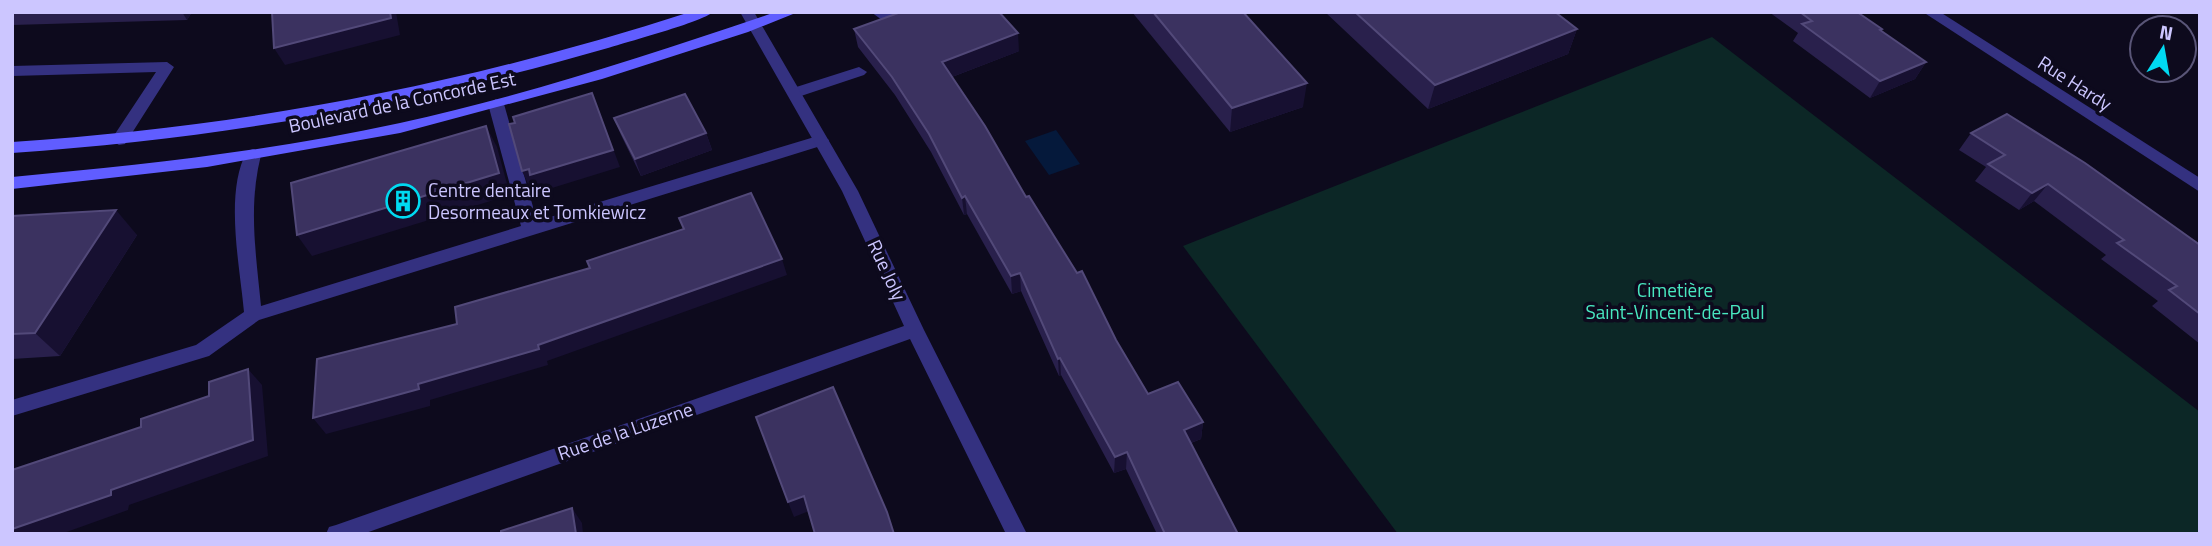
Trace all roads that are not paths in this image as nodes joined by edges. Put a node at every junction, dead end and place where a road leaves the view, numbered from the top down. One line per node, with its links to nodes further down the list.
1 (706, 12): 11 (street, Boulevard de la Concorde Est)
2 (791, 12): 6 (street, Boulevard de la Concorde Est)
3 (878, 12): 4 (street)
4 (893, 12)
5 (1930, 12): 16 (street, Rue Hardy)
6 (751, 18): 9 (street, Rue Joly); 10 (street, Boulevard de la Concorde Est)
7 (12, 71): 11 (street)
8 (859, 72): 9 (street)
9 (794, 93): 12 (street, Rue Joly)
10 (496, 104): 14 (street, Boulevard de la Concorde Est); 17 (street)
11 (119, 140): 13 (street, Boulevard de la Concorde Est)
12 (821, 140): 17 (street); 19 (street, Rue Joly)
13 (12, 148)
14 (253, 155): 15 (street, Boulevard de la Concorde Est); 18 (street)
15 (12, 183)
16 (2200, 186)
17 (531, 231): 18 (street)
18 (253, 315): 20 (street)
19 (915, 330): 21 (street, Rue de la Luzerne); 23 (street, Rue Joly)
20 (12, 408)
21 (373, 527): 22 (street, Rue de la Luzerne)
22 (336, 534)
23 (1017, 534)

